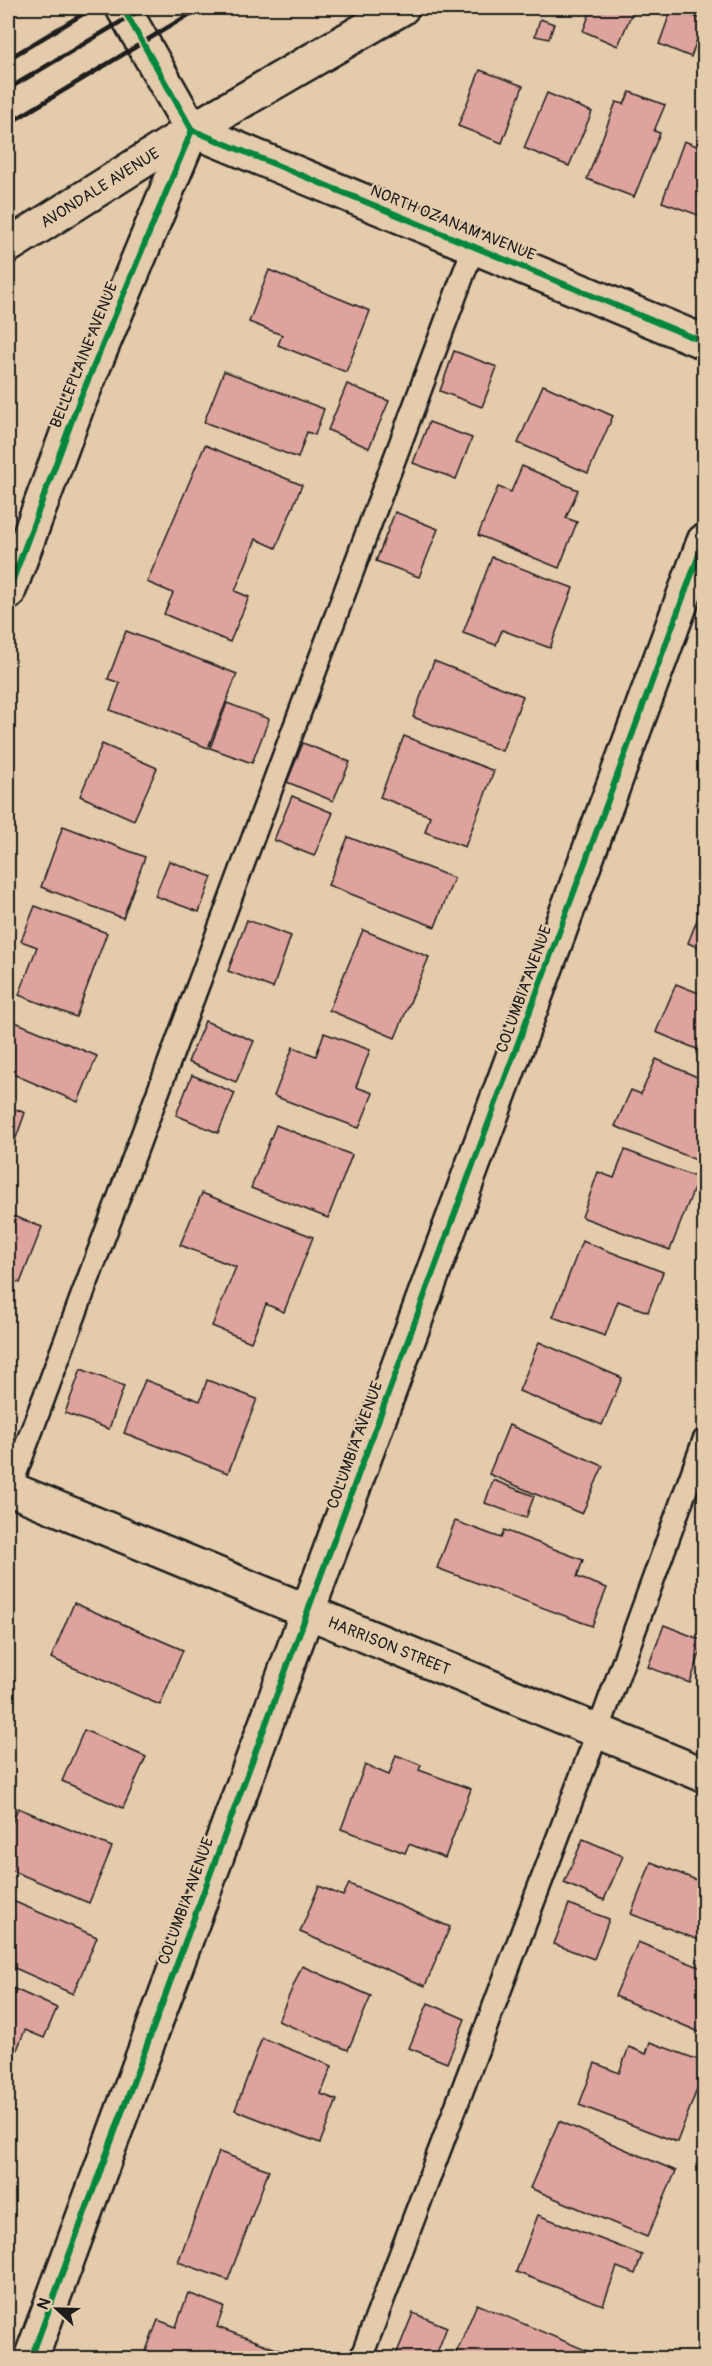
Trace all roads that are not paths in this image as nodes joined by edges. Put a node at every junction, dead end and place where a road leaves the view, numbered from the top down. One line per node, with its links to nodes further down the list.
1 (123, 8): 3 (street)
2 (402, 8): 3 (street, AVONDALE AVENUE)
3 (192, 130): 4 (street, AVONDALE AVENUE); 5 (street, NORTH OZANAM AVENUE); 8 (street, BELLEPLAINE AVENUE)
4 (8, 246)
5 (474, 246): 6 (street, NORTH OZANAM AVENUE); 10 (lane)
6 (705, 342)
7 (705, 541): 11 (street, COLUMBIA AVENUE)
8 (8, 593)
9 (705, 1440): 12 (lane)
10 (8, 1490): 11 (street, HARRISON STREET)
11 (307, 1612): 12 (street, HARRISON STREET); 14 (street, COLUMBIA AVENUE)
12 (598, 1731): 13 (street, HARRISON STREET); 15 (lane)
13 (705, 1775)
14 (31, 2358)
15 (361, 2358)

